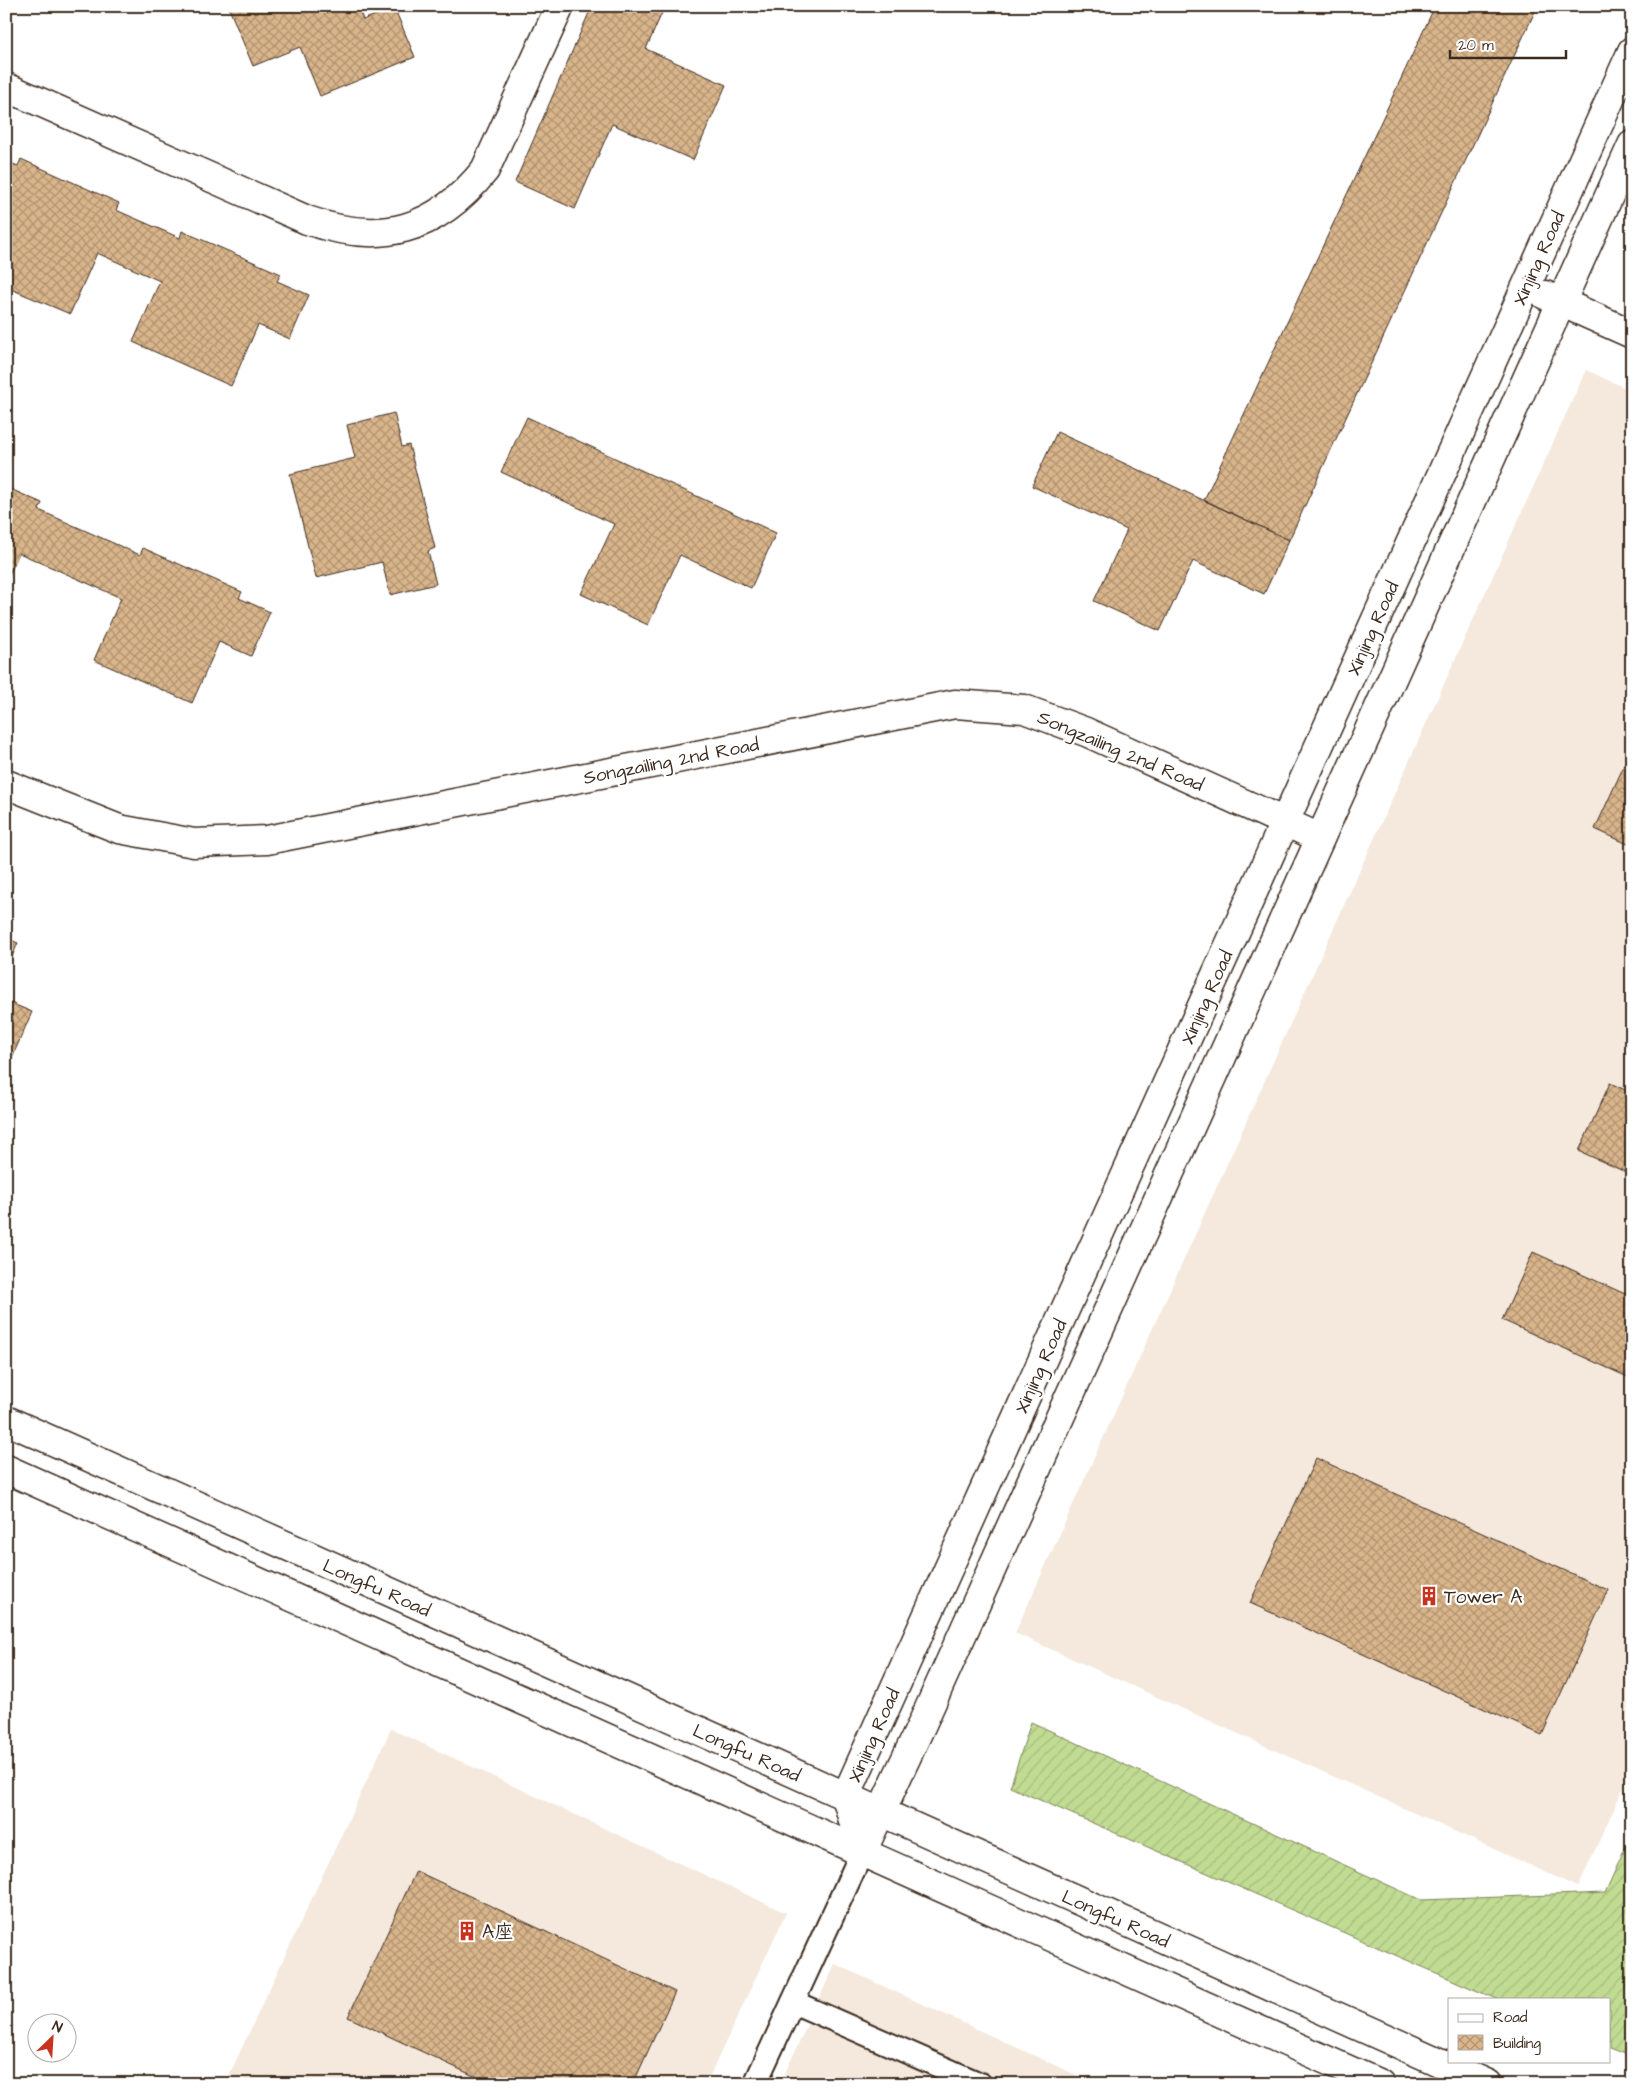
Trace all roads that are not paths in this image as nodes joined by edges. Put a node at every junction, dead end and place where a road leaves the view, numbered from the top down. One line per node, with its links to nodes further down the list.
1 (560, 6): 3 (street)
2 (1632, 51): 5 (street, Xinjing Road)
3 (6, 87)
4 (1632, 144): 6 (street, Xinjing Road)
5 (1526, 287): 6 (street); 9 (street, Xinjing Road)
6 (1561, 302): 7 (street); 10 (street, Xinjing Road)
7 (1632, 334)
8 (6, 784): 9 (street, Songzailing 2nd Road)
9 (1285, 822): 10 (street, Songzailing 2nd Road); 13 (street, Xinjing Road)
10 (1320, 838): 14 (street, Xinjing Road)
11 (6, 1420): 13 (street, Longfu Road)
12 (6, 1469): 15 (street)
13 (846, 1796): 14 (street, Longfu Road); 15 (street, Xinjing Road)
14 (882, 1812): 15 (street, Xinjing Road); 20 (street, Longfu Road)
15 (862, 1852): 16 (lane); 19 (street)
16 (793, 2002): 17 (lane); 18 (lane)
17 (755, 2084)
18 (980, 2084)
19 (1380, 2084)
20 (1488, 2084)

